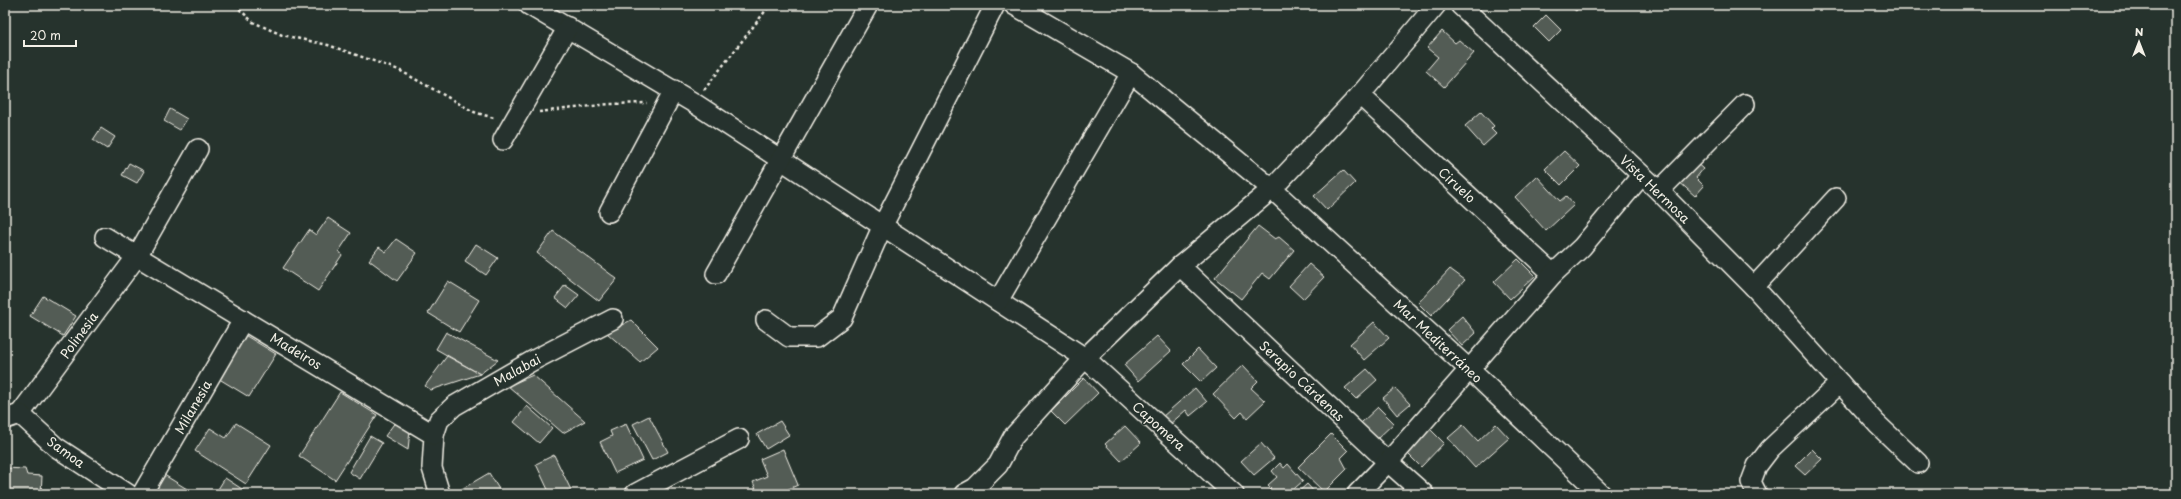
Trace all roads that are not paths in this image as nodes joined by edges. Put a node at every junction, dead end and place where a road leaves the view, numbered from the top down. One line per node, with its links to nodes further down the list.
1 (529, 5): 7 (street, Capomera)
2 (868, 5): 14 (street)
3 (995, 5): 20 (street)
4 (1014, 5): 8 (street, Mar Mediterráneo)
5 (1436, 5): 9 (street)
6 (1460, 5): 15 (street, Vista Hermosa)
7 (568, 27): 10 (street, Capomera); 12 (street)
8 (1131, 73): 16 (street, Mar Mediterráneo); 27 (street)
9 (1360, 95): 16 (street); 25 (street, Ciruelo)
10 (671, 97): 14 (street, Capomera); 19 (street)
11 (1745, 104): 17 (street)
12 (503, 140)
13 (198, 149): 22 (street, Polinesia)
14 (780, 158): 20 (street, Capomera); 24 (street)
15 (1641, 176): 17 (street, Vista Hermosa); 25 (street)
16 (1272, 189): 23 (street); 32 (street, Mar Mediterráneo)
17 (1659, 191): 26 (street, Vista Hermosa)
18 (1836, 198): 26 (street)
19 (609, 212)
20 (884, 225): 27 (street, Capomera); 30 (street)
21 (105, 237): 22 (street, Madeiros)
22 (137, 256): 29 (street, Madeiros); 34 (street, Polinesia)
23 (1180, 266): 31 (street); 37 (street, Serapio Cárdenas)
24 (716, 274)
25 (1554, 274): 32 (street)
26 (1754, 287): 33 (street, Vista Hermosa)
27 (998, 301): 31 (street, Capomera)
28 (613, 319): 35 (street, Malabai)
29 (243, 320): 35 (street, Madeiros); 40 (street, Milanesia)
30 (766, 320)
31 (1085, 358): 43 (street); 44 (street, Capomera)
32 (1470, 370): 37 (street); 47 (street, Mar Mediterráneo)
33 (1840, 383): 38 (street, Vista Hermosa); 48 (street)
34 (13, 417): 39 (street, Samoa)
35 (434, 435): 41 (street)
36 (739, 439): 42 (street)
37 (1388, 462): 45 (street); 46 (street, Serapio Cárdenas)
38 (1918, 463)
39 (128, 494)
40 (142, 494)
41 (440, 494)
42 (635, 494)
43 (964, 494)
44 (1234, 494)
45 (1357, 494)
46 (1424, 494)
47 (1601, 494)
48 (1757, 494)

